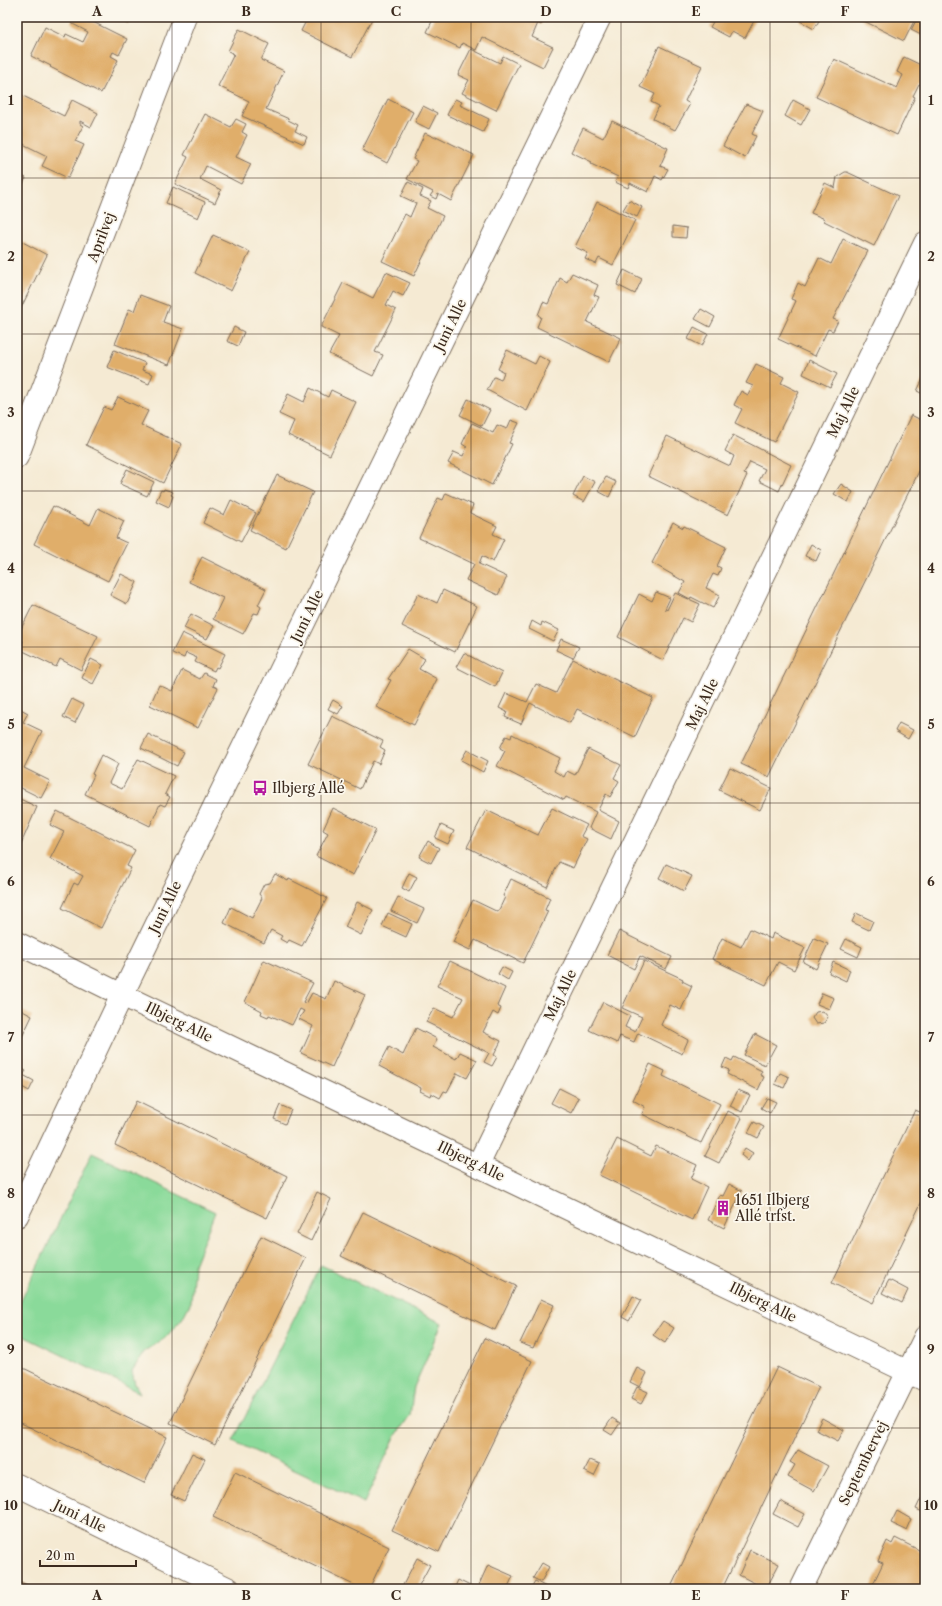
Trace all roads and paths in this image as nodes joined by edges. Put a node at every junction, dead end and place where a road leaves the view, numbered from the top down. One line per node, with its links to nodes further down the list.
1 (185, 17): 4 (street, Aprilvej)
2 (600, 17): 6 (street, Juni Alle)
3 (925, 243): 7 (street, Maj Alle)
4 (17, 457)
5 (17, 943): 6 (street, Ilbjerg Alle)
6 (122, 995): 7 (street, Ilbjerg Alle); 8 (street, Juni Alle)
7 (478, 1164): 10 (street, Ilbjerg Alle)
8 (17, 1216)
9 (925, 1337): 10 (street, Septembervej)
10 (916, 1376): 13 (street, Septembervej)
11 (17, 1485): 12 (street, Juni Alle)
12 (229, 1589)
13 (801, 1589)

